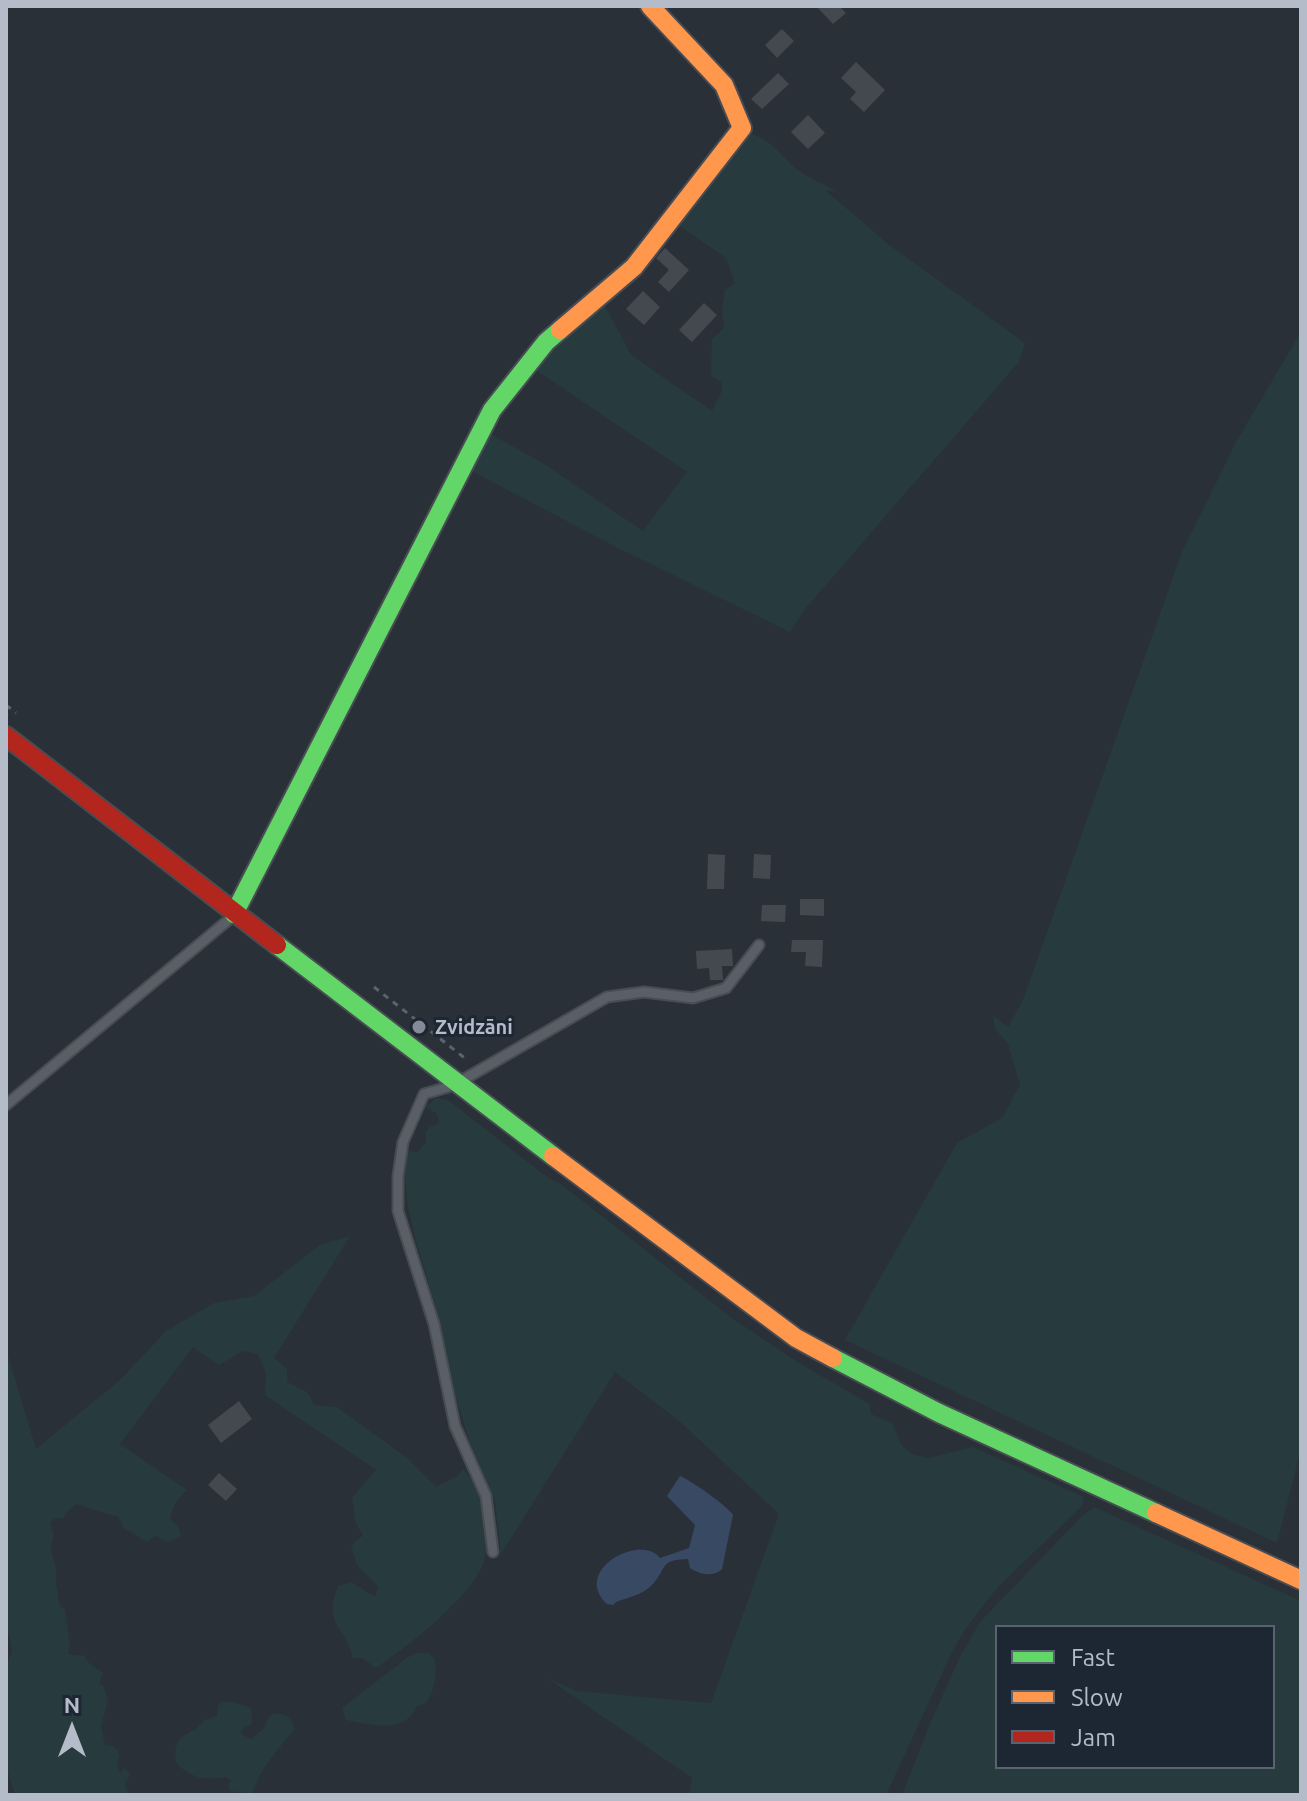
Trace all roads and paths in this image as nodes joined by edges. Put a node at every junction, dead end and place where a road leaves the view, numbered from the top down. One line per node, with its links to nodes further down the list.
1 (650, 6): 5 (main road)
2 (6, 705): 3 (path)
3 (19, 715)
4 (6, 736): 5 (main road)
5 (234, 914): 9 (main road); 10 (lane)
6 (759, 945): 8 (lane)
7 (366, 981): 8 (path)
8 (480, 1070): 9 (lane)
9 (456, 1084): 11 (lane); 12 (main road)
10 (6, 1105)
11 (493, 1552)
12 (1301, 1580)

